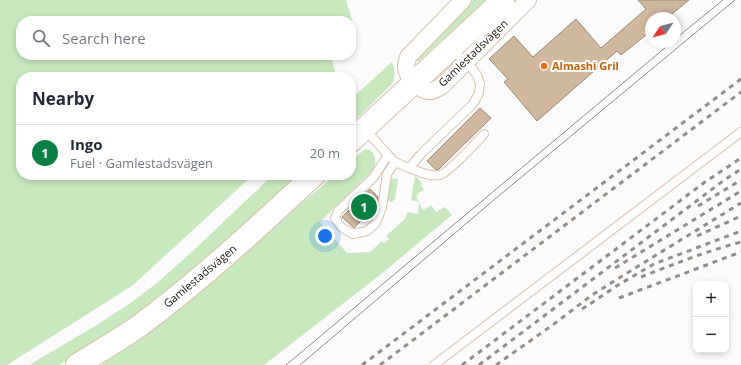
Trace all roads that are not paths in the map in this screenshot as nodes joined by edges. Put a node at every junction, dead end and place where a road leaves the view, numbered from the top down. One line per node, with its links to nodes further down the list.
1 (463, 0): 5 (street)
2 (503, 0): 4 (street, Gamlestadsvägen)
3 (528, 0): 4 (street, Gamlestadsvägen)
4 (458, 56): 5 (street, Gamlestadsvägen); 11 (lane)
5 (414, 83): 8 (street, Gamlestadsvägen)
6 (741, 132): 14 (lane)
7 (484, 134): 11 (lane)
8 (358, 135): 9 (lane)
9 (388, 155): 10 (lane); 10 (lane)
10 (395, 162): 11 (lane)
11 (409, 168)
12 (308, 180): 13 (street, Gamlestadsvägen)
13 (78, 365)
14 (434, 365)

